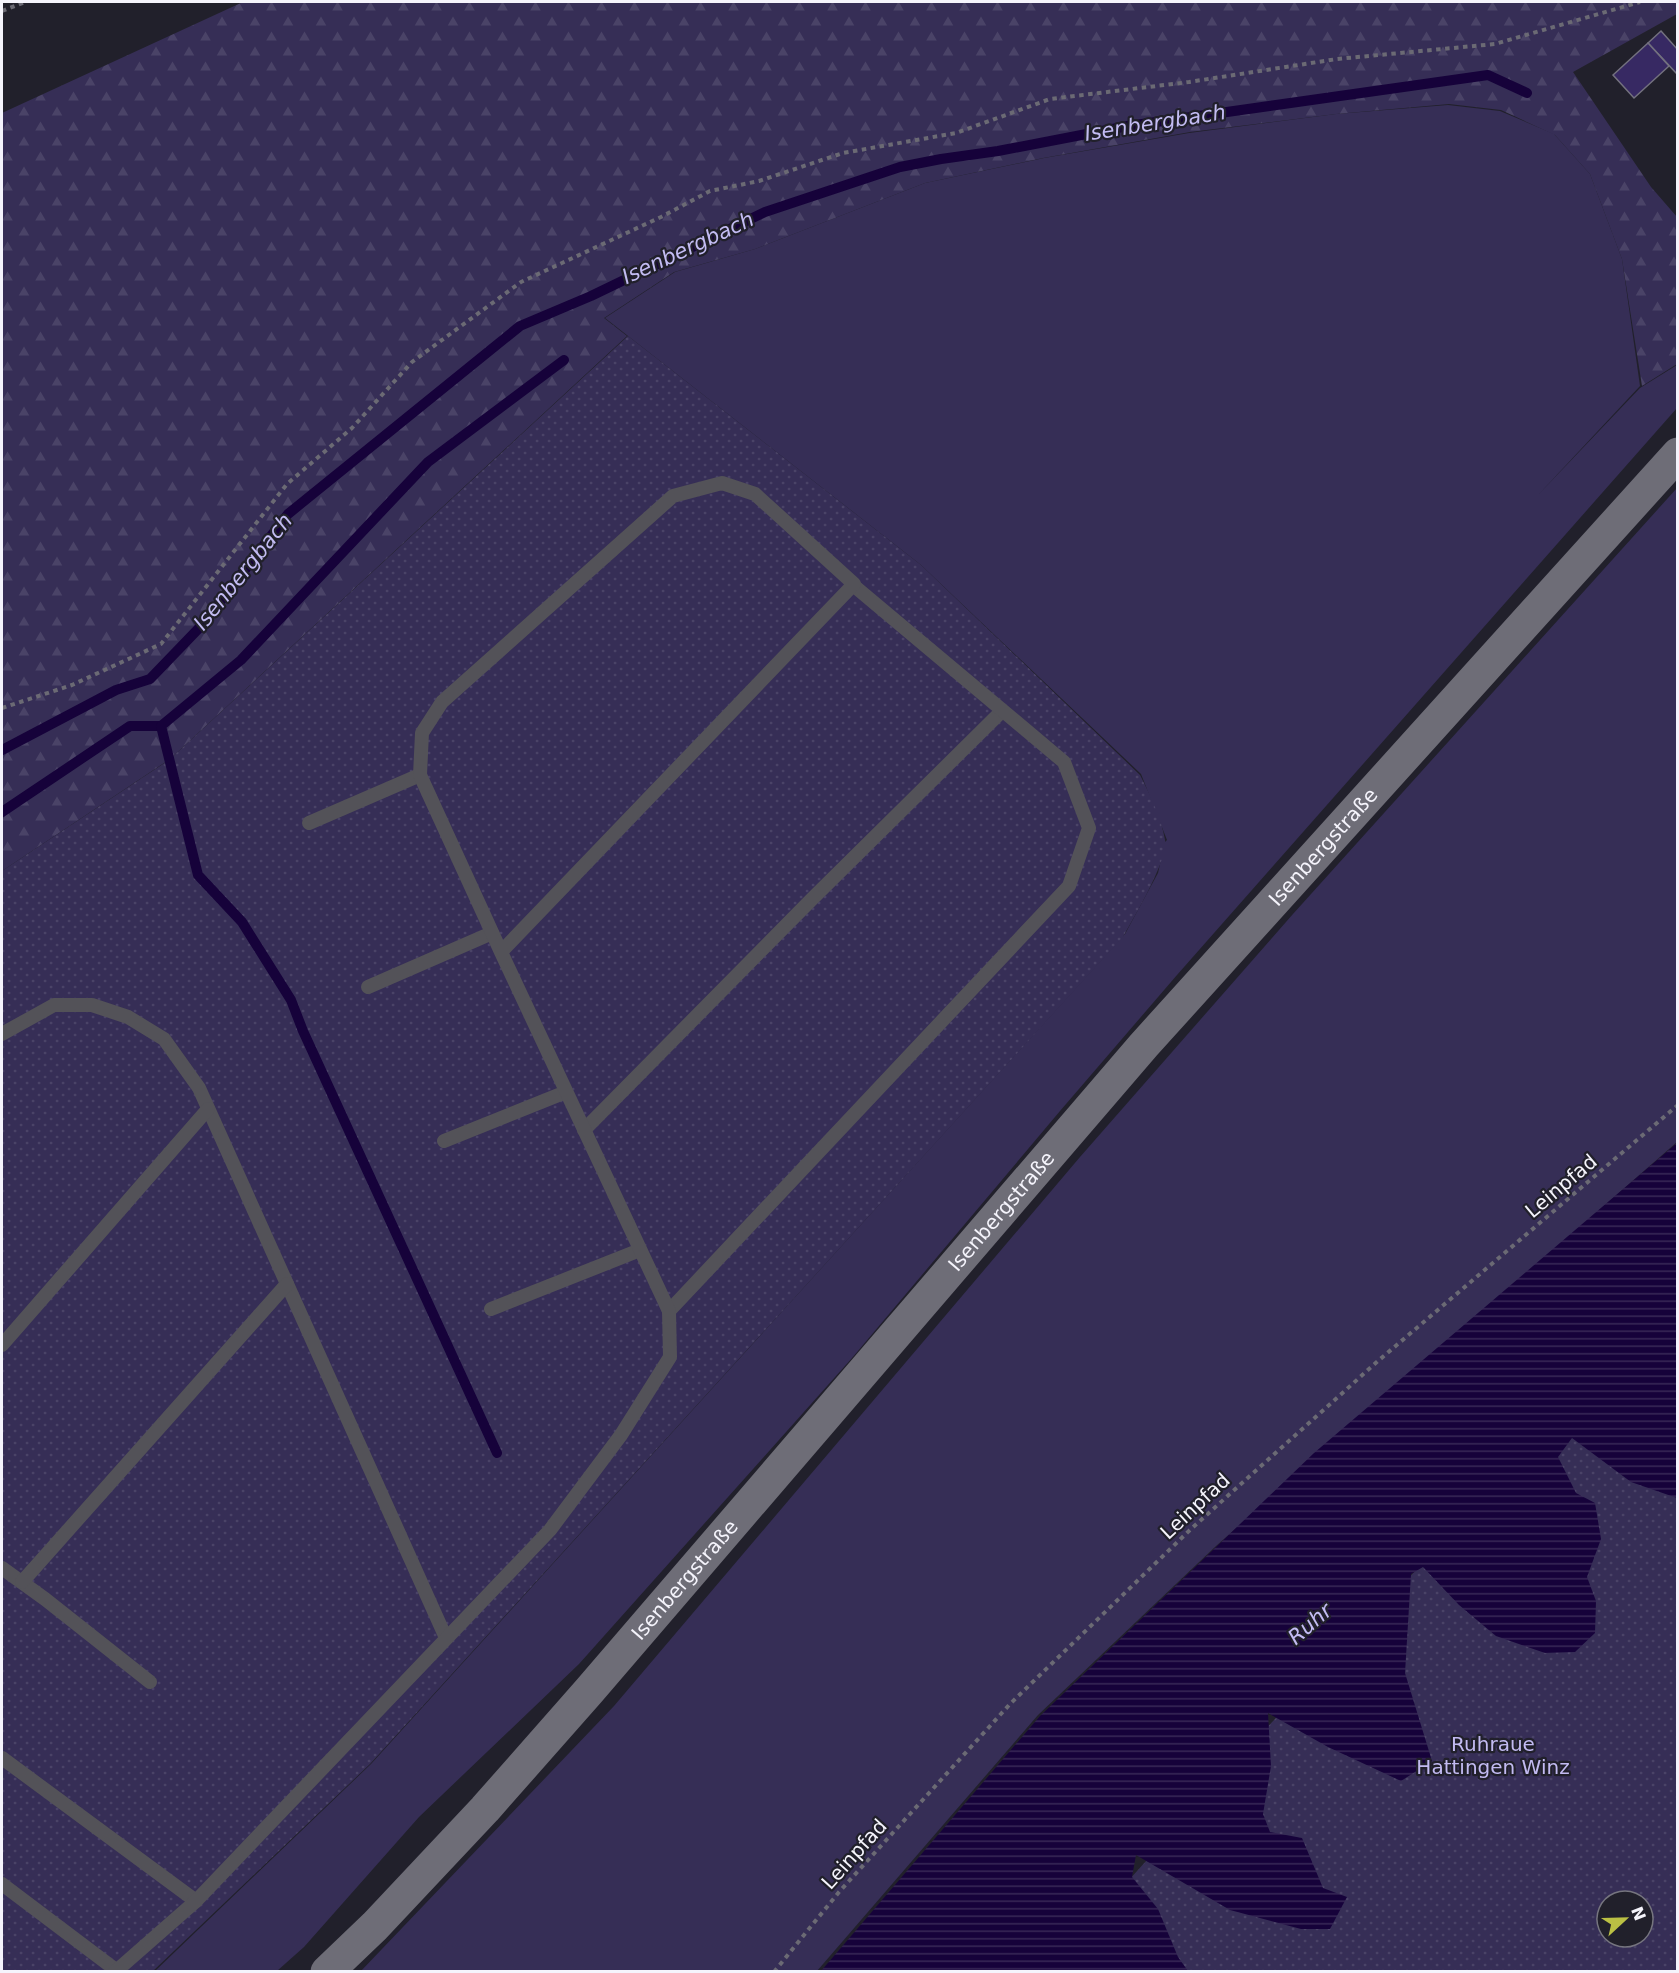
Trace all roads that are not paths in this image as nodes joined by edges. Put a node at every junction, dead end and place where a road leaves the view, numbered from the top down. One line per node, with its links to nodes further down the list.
1 (1677, 454): 27 (main road, Isenbergstraße)
2 (853, 585): 3 (lane); 4 (lane); 7 (lane)
3 (1002, 711): 12 (lane); 17 (lane)
4 (420, 775): 5 (lane); 6 (lane)
5 (309, 823)
6 (492, 933): 7 (lane); 8 (lane)
7 (501, 952): 10 (lane)
8 (368, 987)
9 (2, 1034): 11 (lane)
10 (566, 1092): 12 (lane); 13 (lane)
11 (208, 1109): 15 (lane); 18 (lane)
12 (584, 1130): 14 (lane)
13 (444, 1141)
14 (640, 1250): 16 (lane); 17 (lane)
15 (287, 1284): 20 (lane); 21 (lane)
16 (491, 1309)
17 (669, 1311): 21 (lane)
18 (2, 1345)
19 (2, 1568): 20 (lane)
20 (22, 1582): 22 (lane)
21 (446, 1638): 25 (lane)
22 (150, 1682)
23 (2, 1758): 25 (lane)
24 (2, 1884): 26 (lane)
25 (196, 1901): 26 (lane)
26 (116, 1971)
27 (327, 1971)

